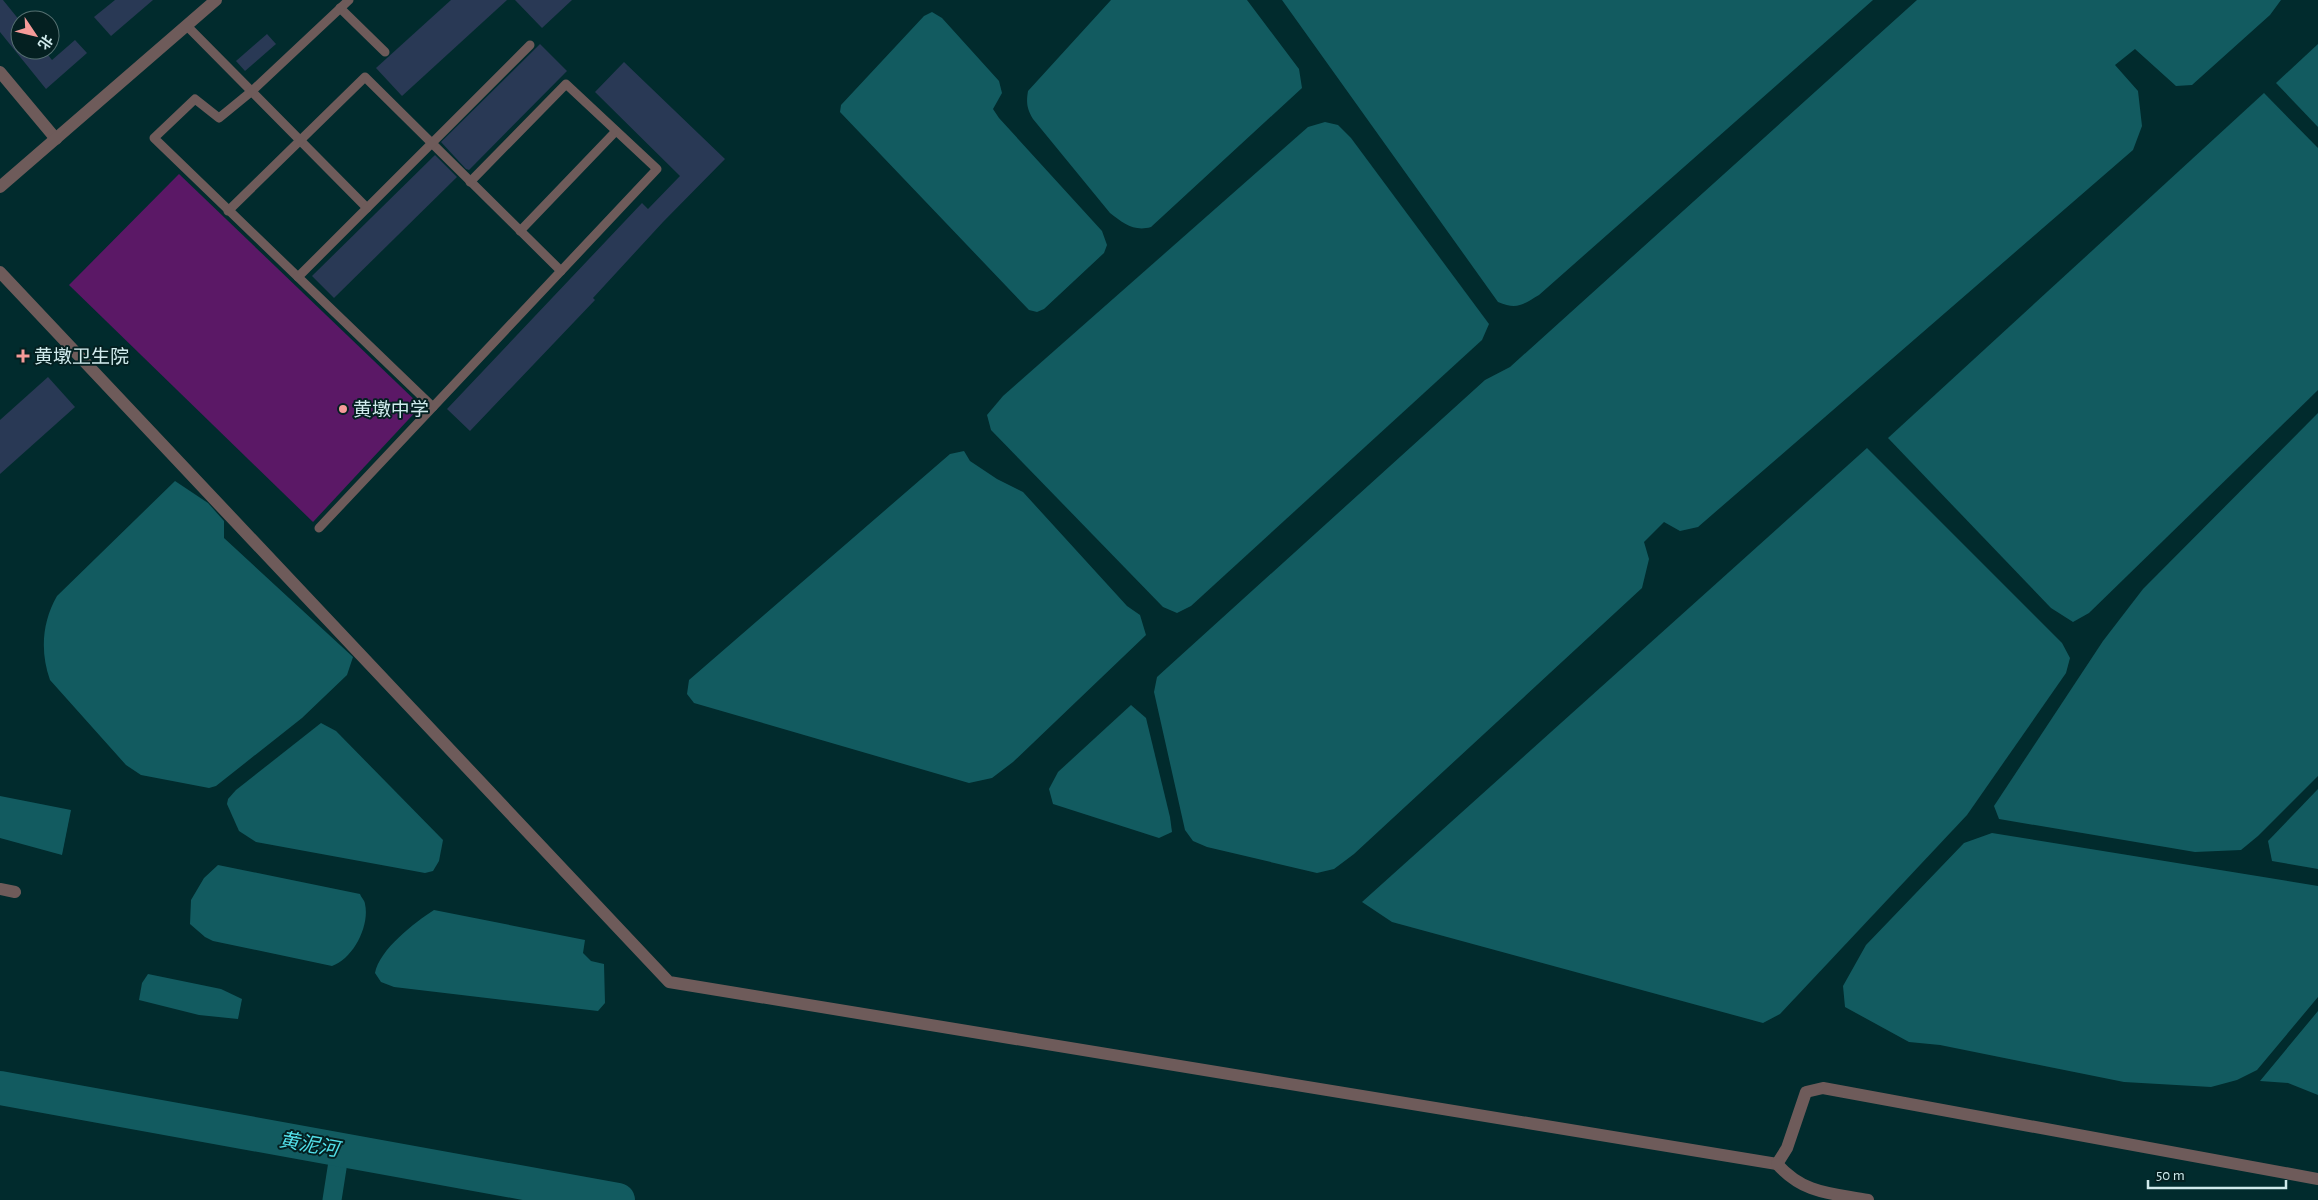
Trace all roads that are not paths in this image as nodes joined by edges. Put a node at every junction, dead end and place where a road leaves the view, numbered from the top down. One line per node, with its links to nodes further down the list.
1 (216, 0): 4 (street)
2 (349, 0): 3 (lane)
3 (340, 8): 6 (lane); 8 (lane)
4 (187, 26): 8 (lane); 10 (street)
5 (530, 45): 12 (lane)
6 (385, 52)
7 (0, 72): 10 (street)
8 (252, 91): 11 (lane); 16 (lane)
9 (616, 131): 13 (lane); 17 (lane); 18 (lane)
10 (56, 139): 14 (street)
11 (300, 140): 12 (lane); 15 (lane); 16 (lane)
12 (431, 144): 13 (lane); 15 (lane)
13 (470, 182): 17 (lane)
14 (0, 187)
15 (367, 208): 20 (lane)
16 (228, 210): 20 (lane)
17 (520, 231): 18 (lane)
18 (561, 271): 21 (lane)
19 (0, 272): 25 (street)
20 (298, 277): 21 (lane)
21 (433, 407): 22 (lane)
22 (320, 528)
23 (0, 889): 24 (street)
24 (15, 892)
25 (1777, 1164): 26 (street); 27 (street)
26 (2318, 1179)
27 (1868, 1200)

